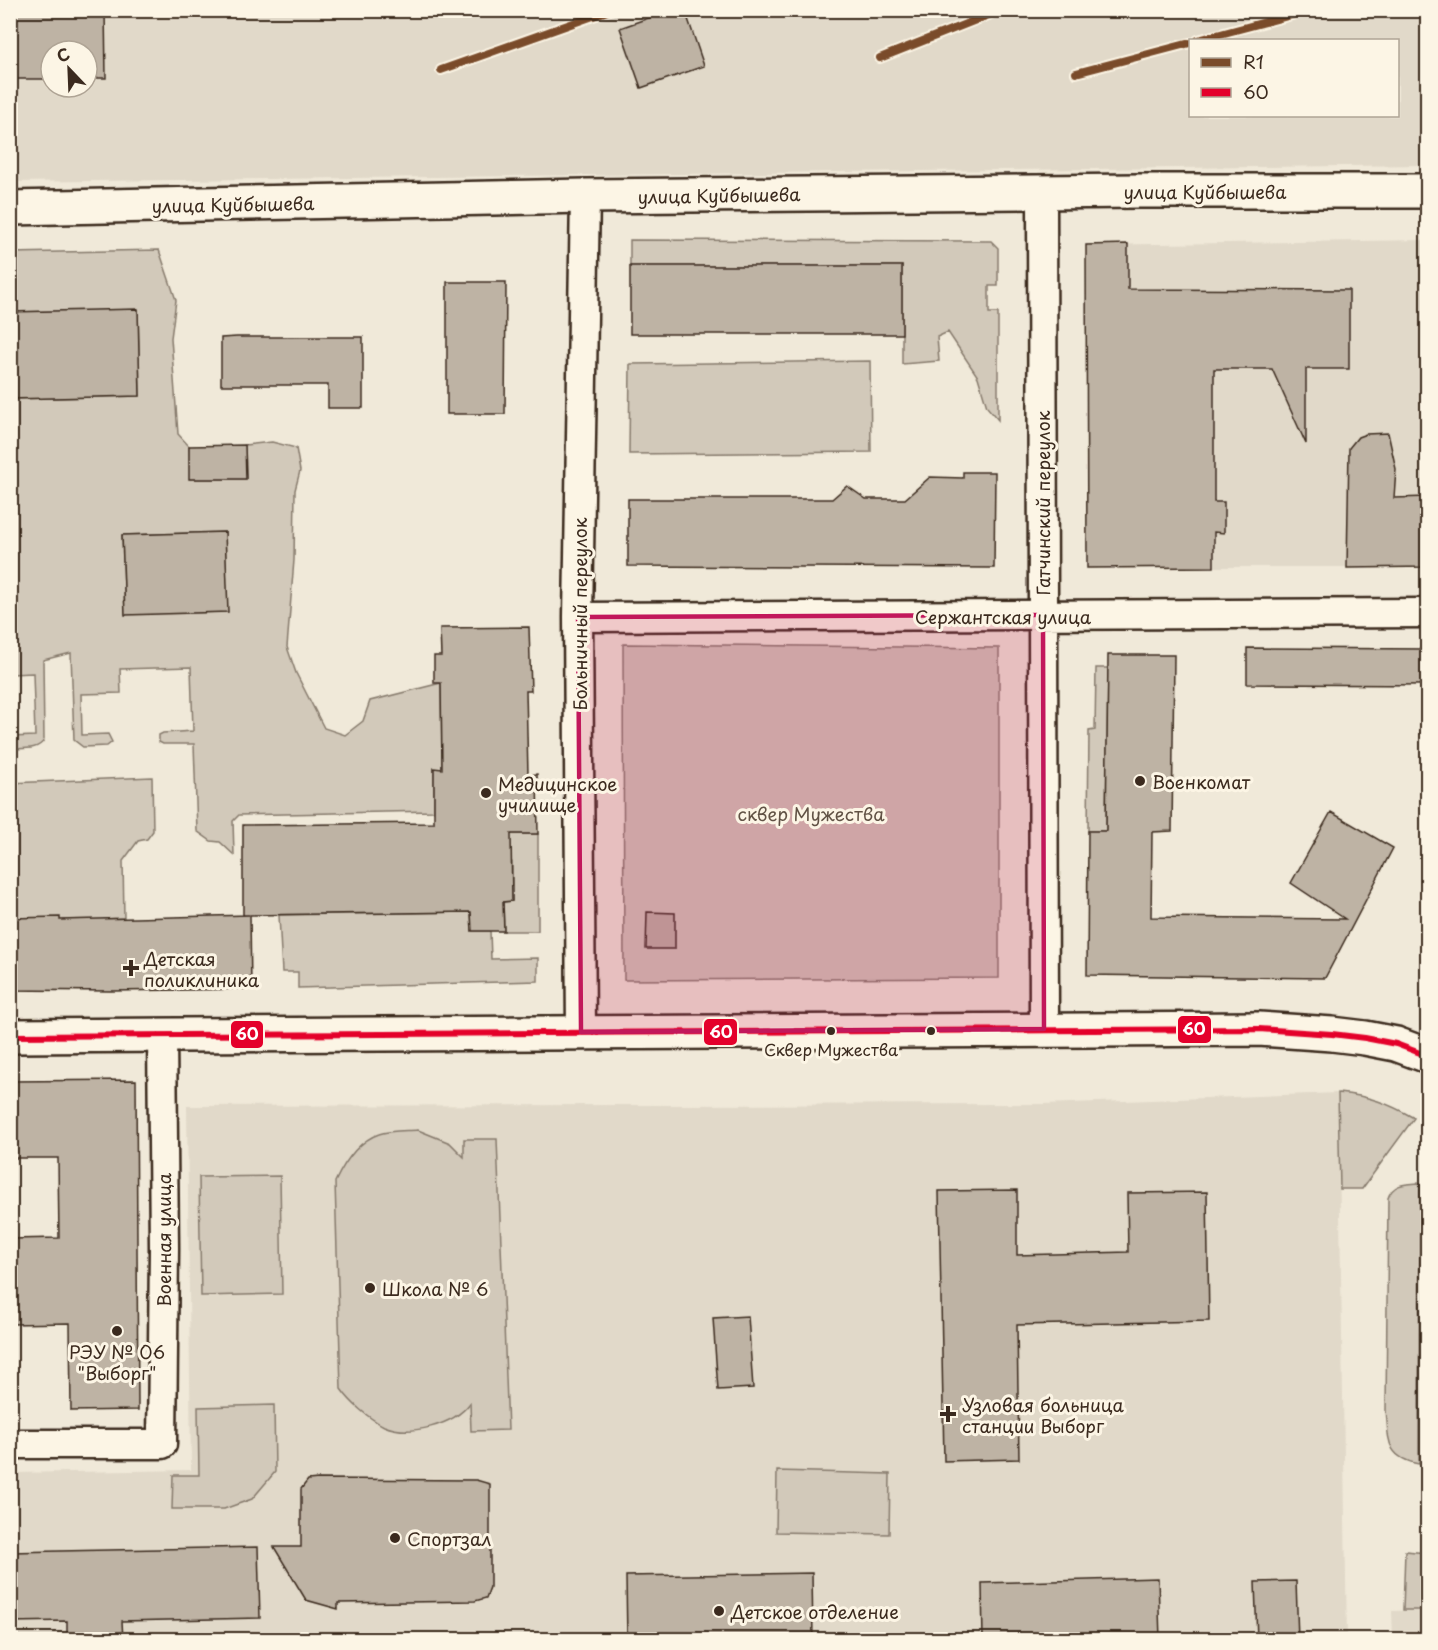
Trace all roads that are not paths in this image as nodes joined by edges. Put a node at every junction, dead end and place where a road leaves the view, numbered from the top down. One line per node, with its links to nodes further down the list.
1 (1428, 191): 2 (main road, улица Куйбышева)
2 (1042, 192): 3 (main road, улица Куйбышева); 6 (street, Гатчинский переулок)
3 (585, 196): 4 (main road, улица Куйбышева); 7 (street, Больничный переулок)
4 (10, 208)
5 (1428, 614): 6 (street, Сержантская улица)
6 (1043, 615): 7 (street, Сержантская улица); 8 (street, Гатчинский переулок)
7 (578, 617): 9 (street, Больничный переулок)
8 (1044, 1029): 9 (main road); 12 (main road)
9 (581, 1032): 10 (main road)
10 (162, 1035): 11 (main road); 13 (street, Военная улица)
11 (10, 1036)
12 (1428, 1056)
13 (10, 1444)

